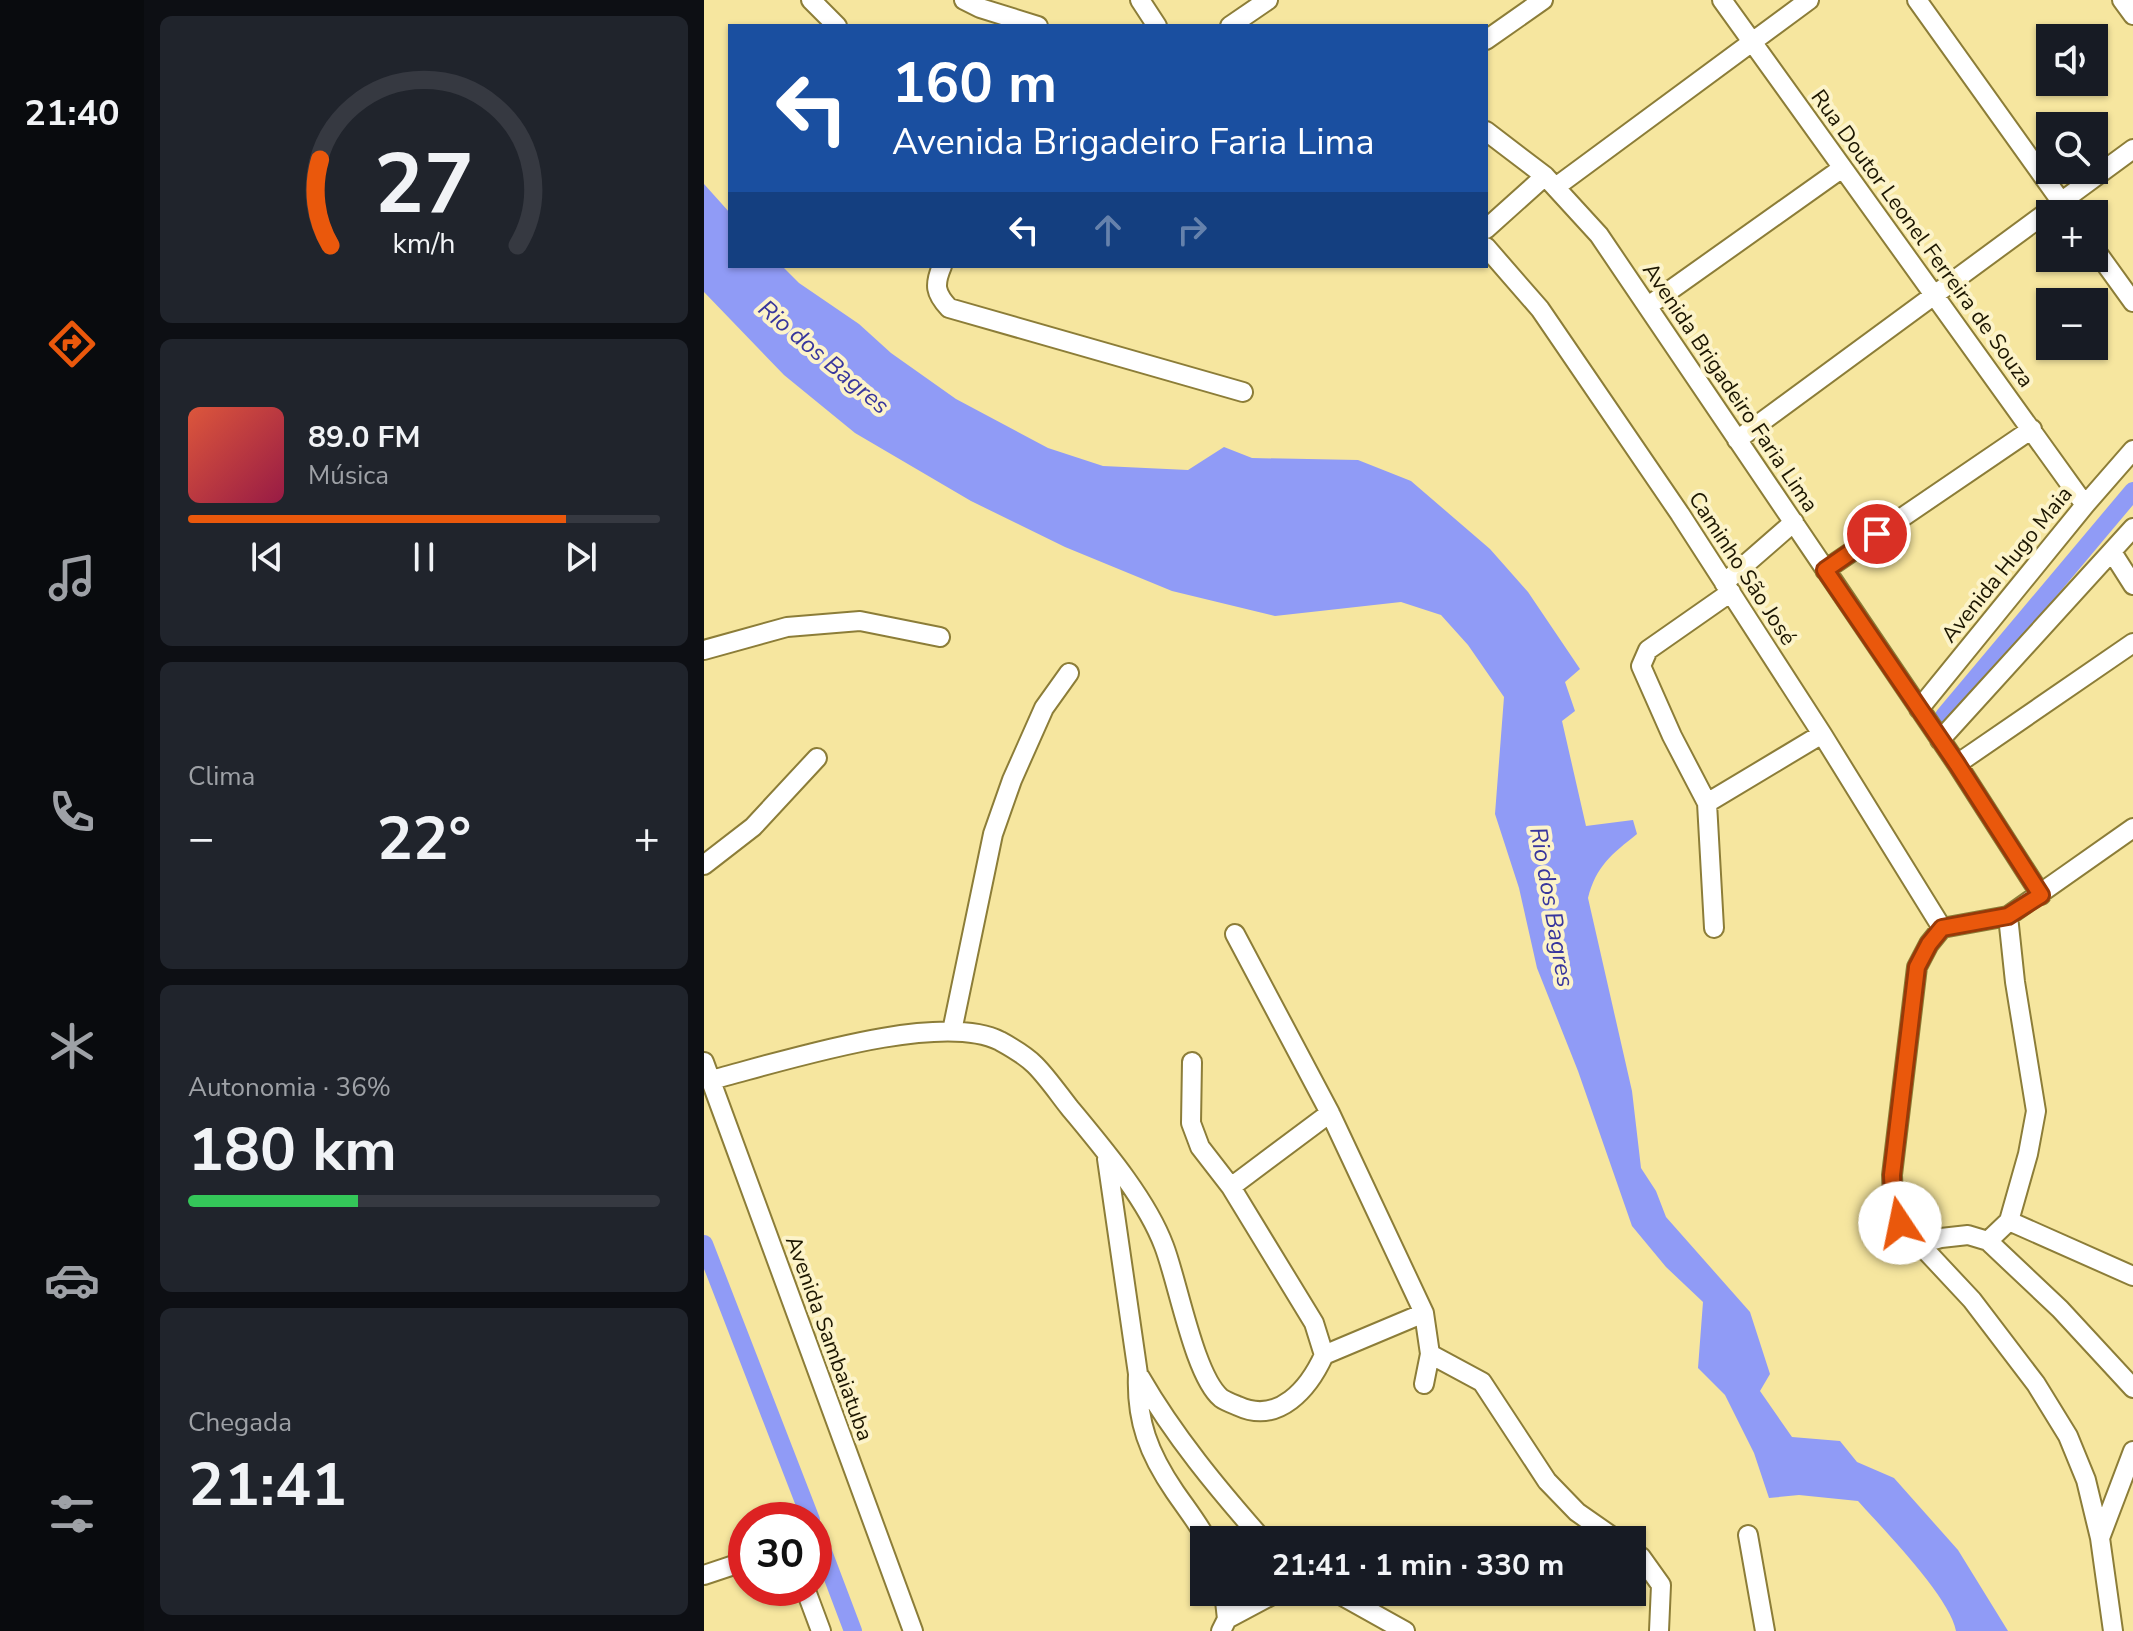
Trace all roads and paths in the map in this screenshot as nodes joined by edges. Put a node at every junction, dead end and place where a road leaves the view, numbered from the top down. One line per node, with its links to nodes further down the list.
1 (811, 0): 11 (street)
2 (1140, 0): 13 (street)
3 (1543, 0): 16 (street)
4 (1722, 0): 17 (street, Rua Doutor Leonel Ferreira de Souza)
5 (1809, 0): 17 (street)
6 (1917, 0): 22 (street)
7 (2122, 0): 10 (street)
8 (1264, 3): 14 (street); 15 (street)
9 (972, 4): 12 (street)
10 (2133, 15)
11 (835, 24)
12 (1032, 24)
13 (1156, 24)
14 (1233, 24)
15 (1259, 24)
16 (1488, 39)
17 (1751, 41): 20 (street, Rua Doutor Leonel Ferreira de Souza); 21 (street)
18 (1488, 133): 21 (street, Avenida Brigadeiro Faria Lima)
19 (2133, 149): 23 (street)
20 (1841, 169): 29 (street, Rua Doutor Leonel Ferreira de Souza); 31 (street)
21 (1551, 181): 25 (street); 31 (street, Avenida Brigadeiro Faria Lima)
22 (2059, 200)
23 (2074, 200)
24 (2036, 227): 29 (street)
25 (1488, 228)
26 (1488, 249): 42 (street, Caminho São José)
27 (2108, 267): 30 (street)
28 (941, 268): 32 (street)
29 (1934, 295): 33 (street, Rua Doutor Leonel Ferreira de Souza); 34 (street)
30 (2133, 302)
31 (1648, 306): 34 (street, Avenida Brigadeiro Faria Lima)
32 (1243, 392)
33 (2032, 429): 36 (street, Rua Doutor Leonel Ferreira de Souza); 40 (street)
34 (1737, 440): 37 (street, Avenida Brigadeiro Faria Lima)
35 (2133, 450): 36 (street, Avenida Hugo Maia)
36 (2085, 505): 47 (street, Avenida Hugo Maia)
37 (1794, 522): 40 (street, Avenida Brigadeiro Faria Lima); 42 (street)
38 (2133, 528): 39 (street)
39 (2112, 552): 41 (street); 49 (street)
40 (1825, 570): 47 (street, Avenida Brigadeiro Faria Lima)
41 (2133, 585)
42 (1727, 588): 48 (street, Caminho São José); 52 (street)
43 (940, 637): 45 (street)
44 (2133, 643): 51 (street)
45 (704, 650)
46 (1069, 673): 60 (street)
47 (1919, 709): 49 (street, Avenida Brigadeiro Faria Lima)
48 (1822, 734): 52 (street); 58 (street, Caminho São José)
49 (1940, 740): 51 (street, Avenida Brigadeiro Faria Lima)
50 (817, 758): 54 (street)
51 (1957, 764): 55 (street, Avenida Brigadeiro Faria Lima)
52 (1707, 803): 57 (street)
53 (2133, 828): 55 (street)
54 (704, 865)
55 (2041, 895): 56 (street)
56 (2008, 916): 58 (street); 67 (street)
57 (1714, 928)
58 (1942, 928): 69 (street)
59 (1235, 934): 64 (street)
60 (952, 1031): 63 (street); 65 (street)
61 (704, 1062): 63 (street, Avenida Sambaiatuba)
62 (1192, 1062): 66 (street)
63 (711, 1080): 92 (street, Avenida Sambaiatuba)
64 (1330, 1113): 66 (street); 72 (street)
65 (1106, 1155): 74 (street); 75 (street)
66 (1231, 1187): 74 (street)
67 (2009, 1221): 68 (street); 71 (street)
68 (1988, 1241): 69 (street); 77 (street)
69 (1918, 1245): 83 (street)
70 (2133, 1254): 71 (street)
71 (2130, 1274)
72 (1424, 1313): 73 (street); 74 (street)
73 (1430, 1354): 76 (street); 81 (street)
74 (1324, 1355)
75 (1138, 1374): 79 (street); 80 (street)
76 (1424, 1384)
77 (2133, 1388)
78 (2133, 1451): 83 (street)
79 (1198, 1526)
80 (1251, 1526)
81 (1597, 1526)
82 (1748, 1535): 95 (street)
83 (2100, 1538): 96 (street)
84 (1646, 1564): 94 (street)
85 (728, 1567): 86 (street)
86 (704, 1575)
87 (812, 1606): 91 (street)
88 (1255, 1606): 90 (street)
89 (1360, 1606): 93 (street)
90 (1224, 1625)
91 (821, 1631)
92 (913, 1631)
93 (1405, 1631)
94 (1659, 1631)
95 (1765, 1631)
96 (2113, 1631)

